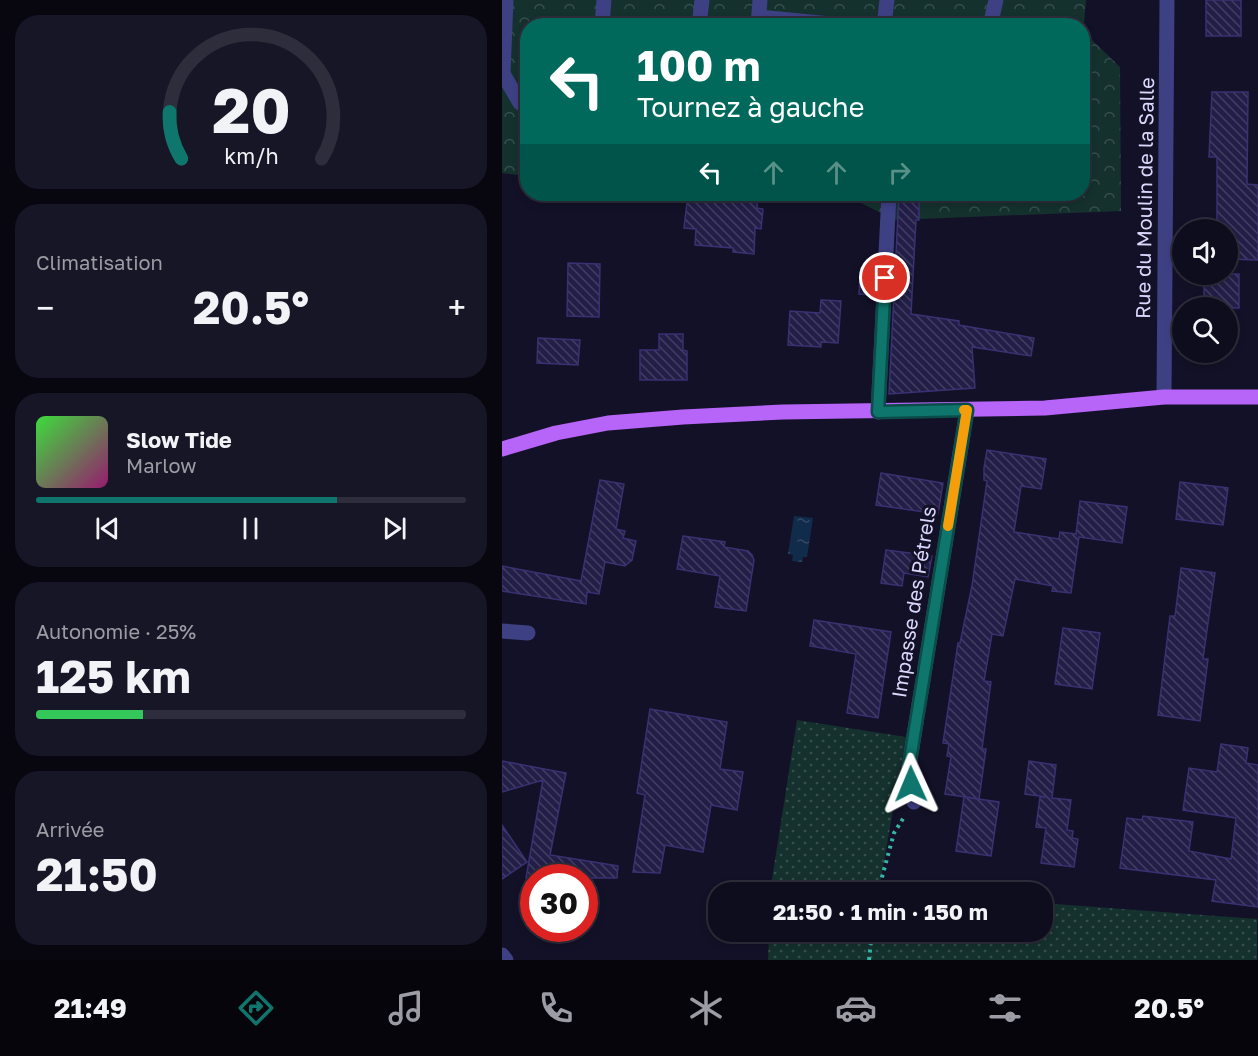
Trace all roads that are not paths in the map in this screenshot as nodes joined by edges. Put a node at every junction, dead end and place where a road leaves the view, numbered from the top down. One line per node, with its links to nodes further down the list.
1 (506, 0): 13 (street)
2 (604, 0): 8 (street)
3 (702, 0): 9 (street)
4 (760, 0): 10 (street)
5 (887, 0): 11 (street)
6 (996, 0): 12 (street)
7 (1168, 0): 16 (street, Rue du Moulin de la Salle)
8 (603, 18)
9 (700, 18)
10 (758, 18)
11 (885, 18)
12 (992, 18)
13 (502, 72): 14 (street)
14 (520, 103)
15 (889, 201): 19 (street)
16 (1164, 397): 17 (main road); 18 (main road)
17 (1258, 397)
18 (967, 410): 19 (main road); 23 (street, Impasse des Pétrels)
19 (878, 412): 20 (main road)
20 (502, 448)
21 (502, 631): 22 (street)
22 (528, 633)
23 (914, 802)
24 (502, 955): 25 (street)
25 (506, 960)

